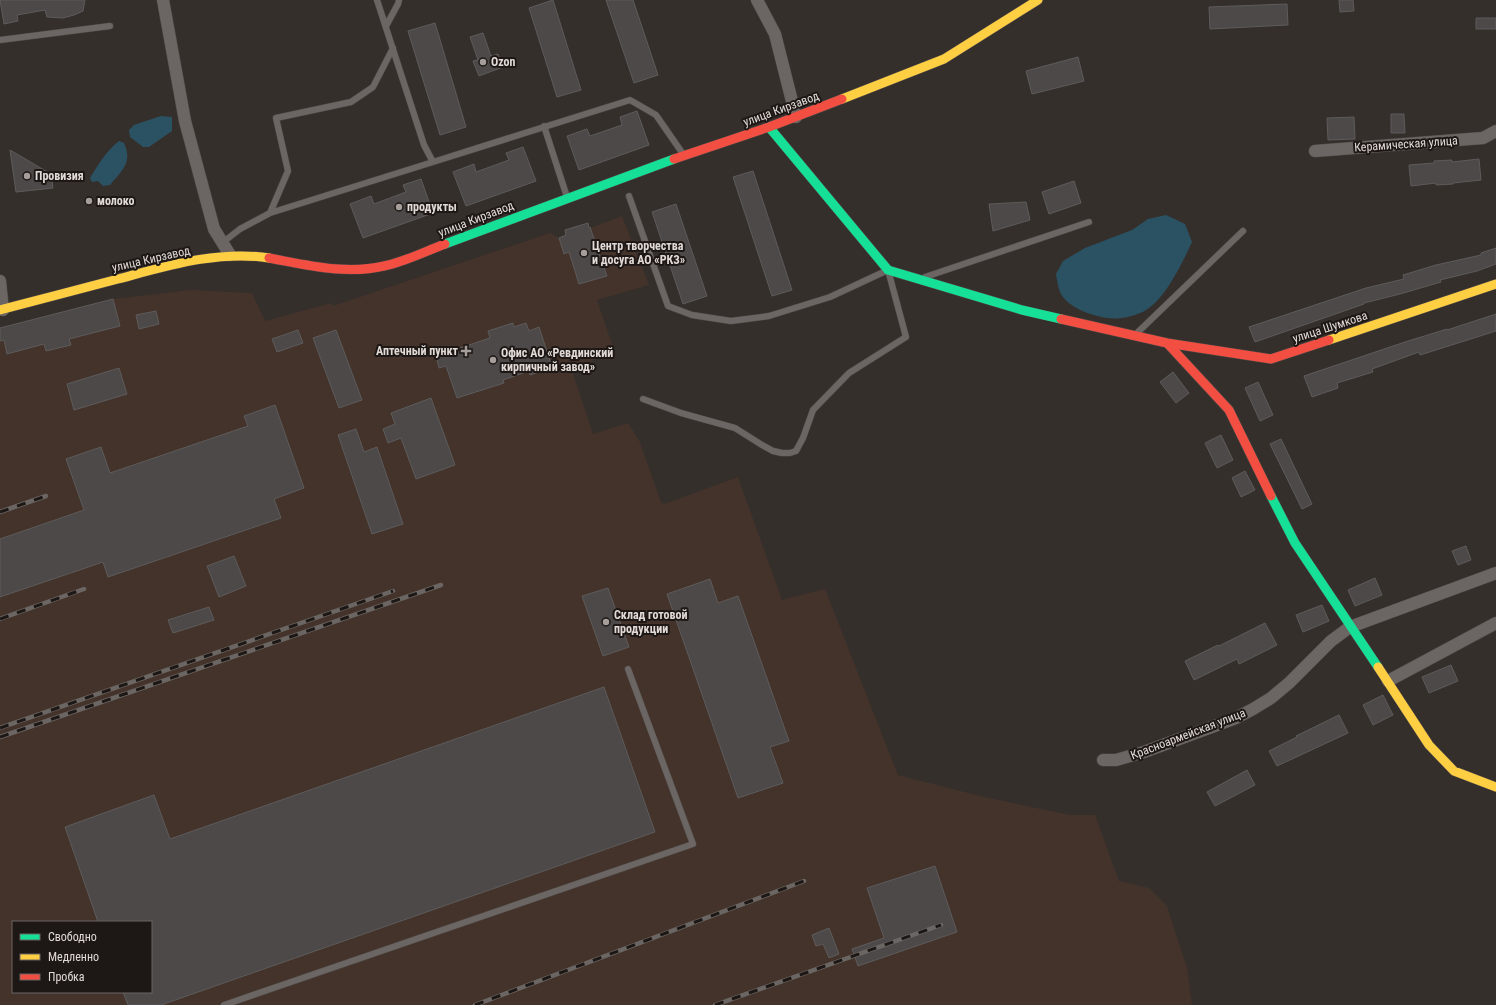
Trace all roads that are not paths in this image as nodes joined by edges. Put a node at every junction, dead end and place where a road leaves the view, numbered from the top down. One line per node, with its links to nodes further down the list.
1 (163, 0): 22 (street)
2 (377, 0): 7 (lane)
3 (399, 0): 7 (lane)
4 (757, 0): 10 (street)
5 (1038, 0): 10 (street, улица Кирзавод)
6 (110, 26): 8 (lane)
7 (386, 26): 9 (lane)
8 (0, 40)
9 (393, 48): 16 (lane); 19 (lane)
10 (796, 117): 12 (street, улица Кирзавод)
11 (544, 126): 15 (lane); 16 (lane); 18 (lane)
12 (769, 127): 15 (street, улица Кирзавод); 24 (street)
13 (1496, 131): 14 (street, Керамическая улица)
14 (1315, 151)
15 (684, 155): 18 (street, улица Кирзавод)
16 (433, 162): 19 (lane)
17 (629, 196): 24 (lane)
18 (567, 198): 23 (street, улица Кирзавод)
19 (270, 213): 22 (lane)
20 (1089, 222): 25 (lane)
21 (1243, 231): 29 (lane)
22 (222, 243): 23 (street)
23 (230, 255): 28 (street, улица Кирзавод)
24 (888, 270): 25 (street, улица Шумкова); 31 (lane)
25 (918, 280): 29 (street, улица Шумкова)
26 (0, 281): 28 (street)
27 (1496, 284): 30 (street, улица Шумкова)
28 (1, 310)
29 (1134, 336): 30 (street, улица Шумкова)
30 (1167, 343): 34 (street)
31 (643, 399)
32 (1496, 573): 34 (street, Красноармейская улица)
33 (1496, 623): 36 (street)
34 (1350, 627): 36 (street); 37 (street, Красноармейская улица)
35 (628, 669): 39 (lane)
36 (1388, 681): 38 (street)
37 (1103, 760)
38 (1496, 787)
39 (224, 1005)

